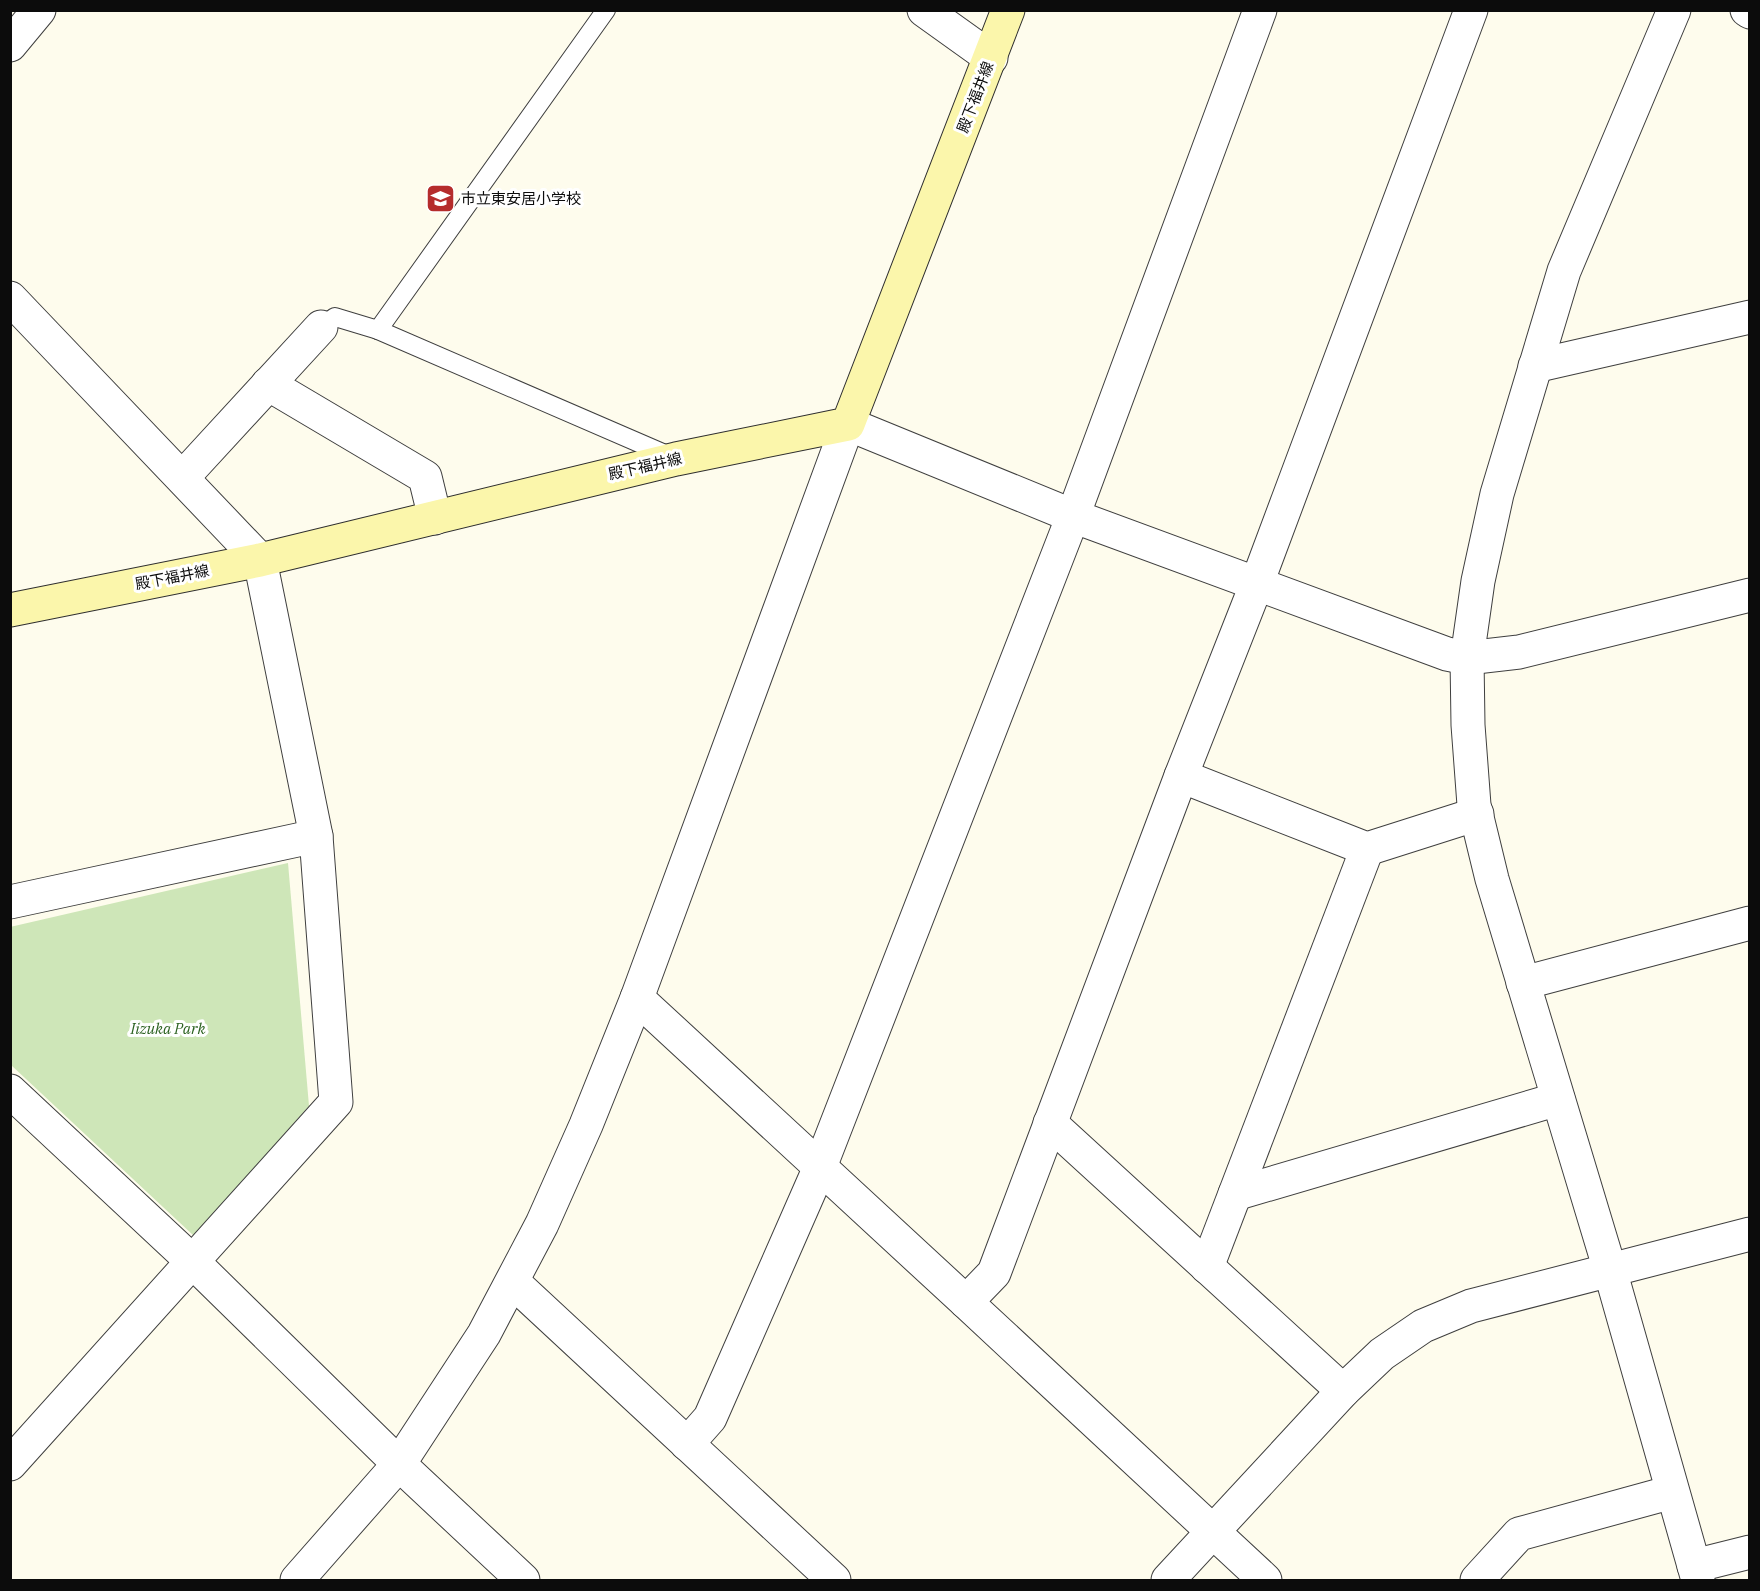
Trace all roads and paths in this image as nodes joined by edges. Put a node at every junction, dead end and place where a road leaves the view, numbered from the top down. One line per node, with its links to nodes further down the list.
1 (39, 10): 8 (street)
2 (606, 10): 13 (lane)
3 (924, 10): 9 (street)
4 (1008, 10): 9 (main road, 殿下福井線)
5 (1260, 10): 19 (street)
6 (1471, 10): 22 (street)
7 (1674, 10): 14 (street)
8 (10, 45)
9 (991, 58): 16 (main road, 殿下福井線)
10 (10, 298): 18 (street)
11 (1749, 317): 14 (street)
12 (321, 327): 13 (lane); 15 (street)
13 (378, 330): 17 (lane)
14 (1534, 366): 25 (street)
15 (268, 384): 18 (street); 20 (street)
16 (848, 424): 17 (main road, 殿下福井線); 19 (street); 33 (street)
17 (676, 459): 20 (main road, 殿下福井線)
18 (183, 477): 21 (street)
19 (1073, 516): 22 (street); 37 (street)
20 (435, 518): 21 (main road, 殿下福井線)
21 (260, 560): 24 (main road, 殿下福井線); 28 (street)
22 (1257, 584): 25 (street); 26 (street)
23 (1749, 595): 25 (street)
24 (15, 604)
25 (1467, 658): 27 (street)
26 (1181, 776): 29 (street); 36 (street)
27 (1477, 814): 29 (street); 32 (street)
28 (316, 836): 30 (street); 40 (street)
29 (1367, 849): 38 (street)
30 (10, 902)
31 (1749, 923): 32 (street)
32 (1523, 983): 35 (street)
33 (637, 998): 37 (street); 43 (street)
34 (10, 1091): 40 (street)
35 (1558, 1100): 38 (street); 42 (street)
36 (1050, 1123): 41 (street); 44 (street)
37 (820, 1167): 44 (street); 46 (street)
38 (1235, 1194): 41 (street)
39 (1749, 1234): 42 (street)
40 (192, 1261): 47 (street); 48 (street)
41 (1207, 1267): 45 (street)
42 (1610, 1270): 45 (street); 49 (street)
43 (513, 1282): 46 (street); 48 (street)
44 (966, 1302): 50 (street)
45 (1342, 1391): 50 (street)
46 (687, 1444): 55 (street)
47 (10, 1464)
48 (399, 1464): 53 (street); 54 (street)
49 (1672, 1491): 52 (street); 58 (street)
50 (1213, 1533): 56 (street); 57 (street)
51 (1749, 1552): 52 (street)
52 (1696, 1574)
53 (297, 1581)
54 (523, 1581)
55 (834, 1581)
56 (1168, 1581)
57 (1264, 1581)
58 (1477, 1581)

